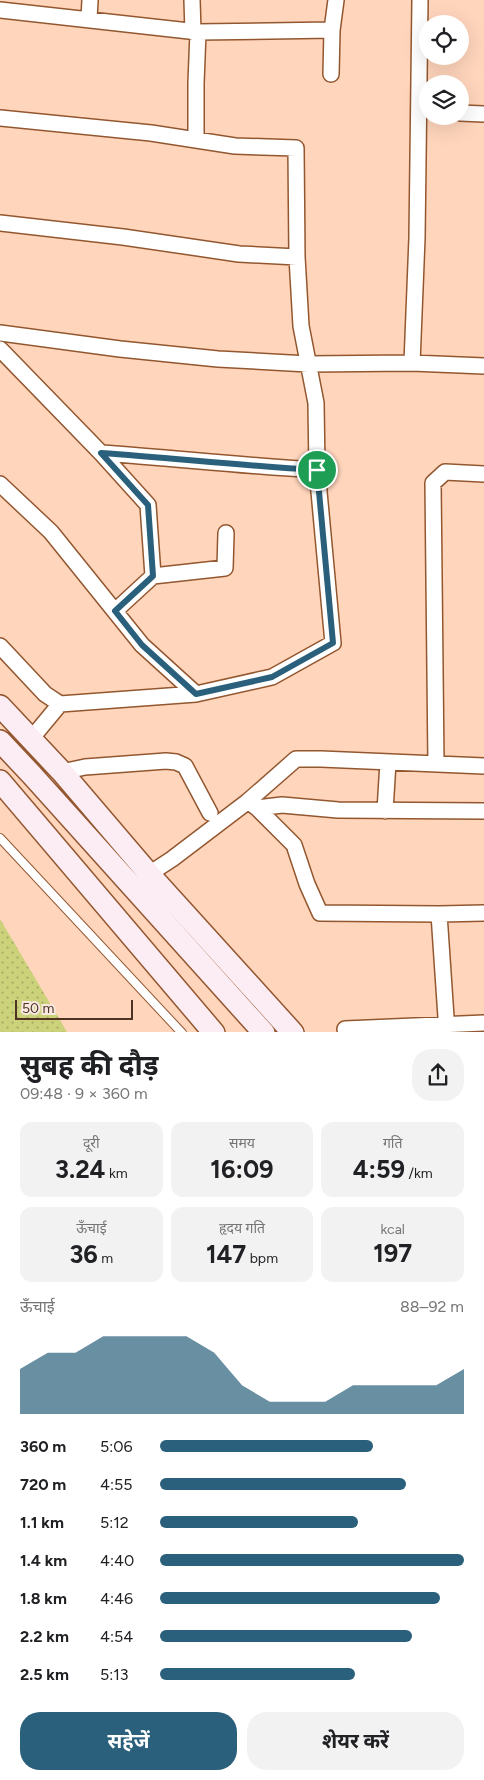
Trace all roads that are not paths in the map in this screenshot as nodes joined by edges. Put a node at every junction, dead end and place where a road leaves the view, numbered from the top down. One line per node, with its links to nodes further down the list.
1 (90, 0): 6 (street)
2 (192, 0): 8 (street)
3 (336, 0): 7 (street)
4 (420, 0): 10 (street)
5 (0, 10): 6 (street)
6 (89, 19): 8 (street)
7 (332, 30): 8 (street); 9 (street)
8 (196, 32): 15 (street)
9 (331, 74)
10 (421, 75)
11 (469, 113): 12 (street)
12 (484, 114)
13 (0, 118): 15 (street)
14 (421, 125): 20 (street)
15 (196, 140): 17 (street)
16 (0, 223): 17 (street)
17 (297, 257): 21 (street)
18 (0, 333): 21 (street)
19 (0, 349): 23 (street)
20 (412, 363): 21 (street); 22 (street)
21 (308, 364): 24 (street)
22 (484, 366)
23 (101, 453): 24 (street); 28 (street)
24 (317, 470): 31 (street)
25 (484, 474): 38 (street)
26 (0, 484): 29 (street)
27 (226, 533): 28 (street)
28 (153, 576): 29 (street)
29 (115, 611): 31 (street)
30 (0, 646): 32 (street)
31 (196, 694): 32 (street)
32 (60, 704): 34 (street)
33 (0, 706): 34 (main road)
34 (31, 739): 36 (main road); 40 (main road)
35 (0, 741): 36 (main road)
36 (16, 758): 41 (main road); 48 (main road)
37 (388, 762): 38 (street); 43 (street); 44 (street)
38 (436, 764): 39 (street)
39 (484, 766)
40 (62, 772): 46 (street); 48 (main road)
41 (0, 776)
42 (0, 781): 55 (main road)
43 (252, 805): 44 (street); 48 (street); 50 (street)
44 (385, 811): 45 (street)
45 (484, 811)
46 (210, 813)
47 (0, 838): 54 (lane)
48 (140, 880): 56 (main road); 57 (main road)
49 (484, 913): 50 (street)
50 (439, 914): 52 (street)
51 (484, 1024): 52 (street)
52 (446, 1028): 53 (street)
53 (345, 1029)
54 (182, 1032)
55 (214, 1032)
56 (264, 1032)
57 (293, 1032)

